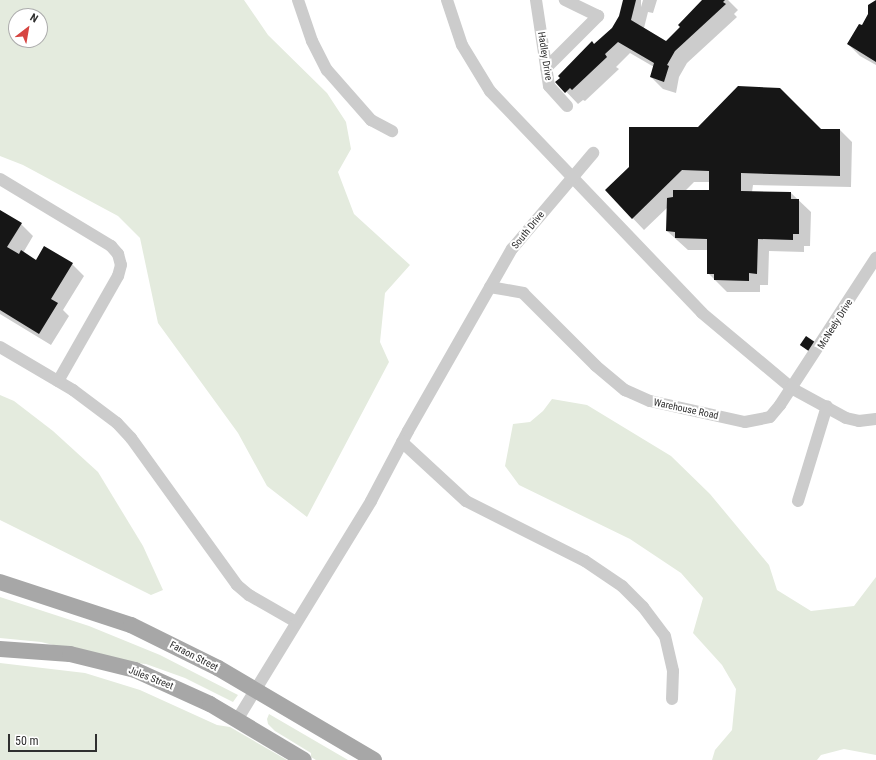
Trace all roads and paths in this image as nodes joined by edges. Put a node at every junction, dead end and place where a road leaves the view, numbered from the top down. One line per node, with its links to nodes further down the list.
1 (298, 0): 7 (street)
2 (447, 0): 9 (street)
3 (536, 0): 5 (street, Hadley Drive)
4 (565, 0): 5 (street)
5 (546, 68): 6 (street, Hadley Drive)
6 (567, 106)
7 (392, 131)
8 (592, 153): 9 (street, South Drive)
9 (572, 178): 12 (street, South Drive); 15 (street)
10 (0, 179): 14 (street)
11 (876, 258): 15 (street, McNeely Drive)
12 (490, 287): 15 (street, Warehouse Road); 18 (street, South Drive)
13 (0, 347): 14 (street)
14 (58, 381): 21 (street)
15 (793, 389): 16 (street)
16 (827, 406): 17 (street); 19 (street)
17 (876, 419)
18 (402, 442): 21 (street, South Drive); 24 (street)
19 (798, 501)
20 (0, 582): 23 (main road, Faraon Street)
21 (296, 622): 23 (street, South Drive)
22 (0, 649): 25 (main road, Jules Street)
23 (255, 689): 25 (street); 27 (main road, Faraon Street)
24 (672, 699)
25 (237, 720): 26 (main road)
26 (304, 760)
27 (374, 760)

